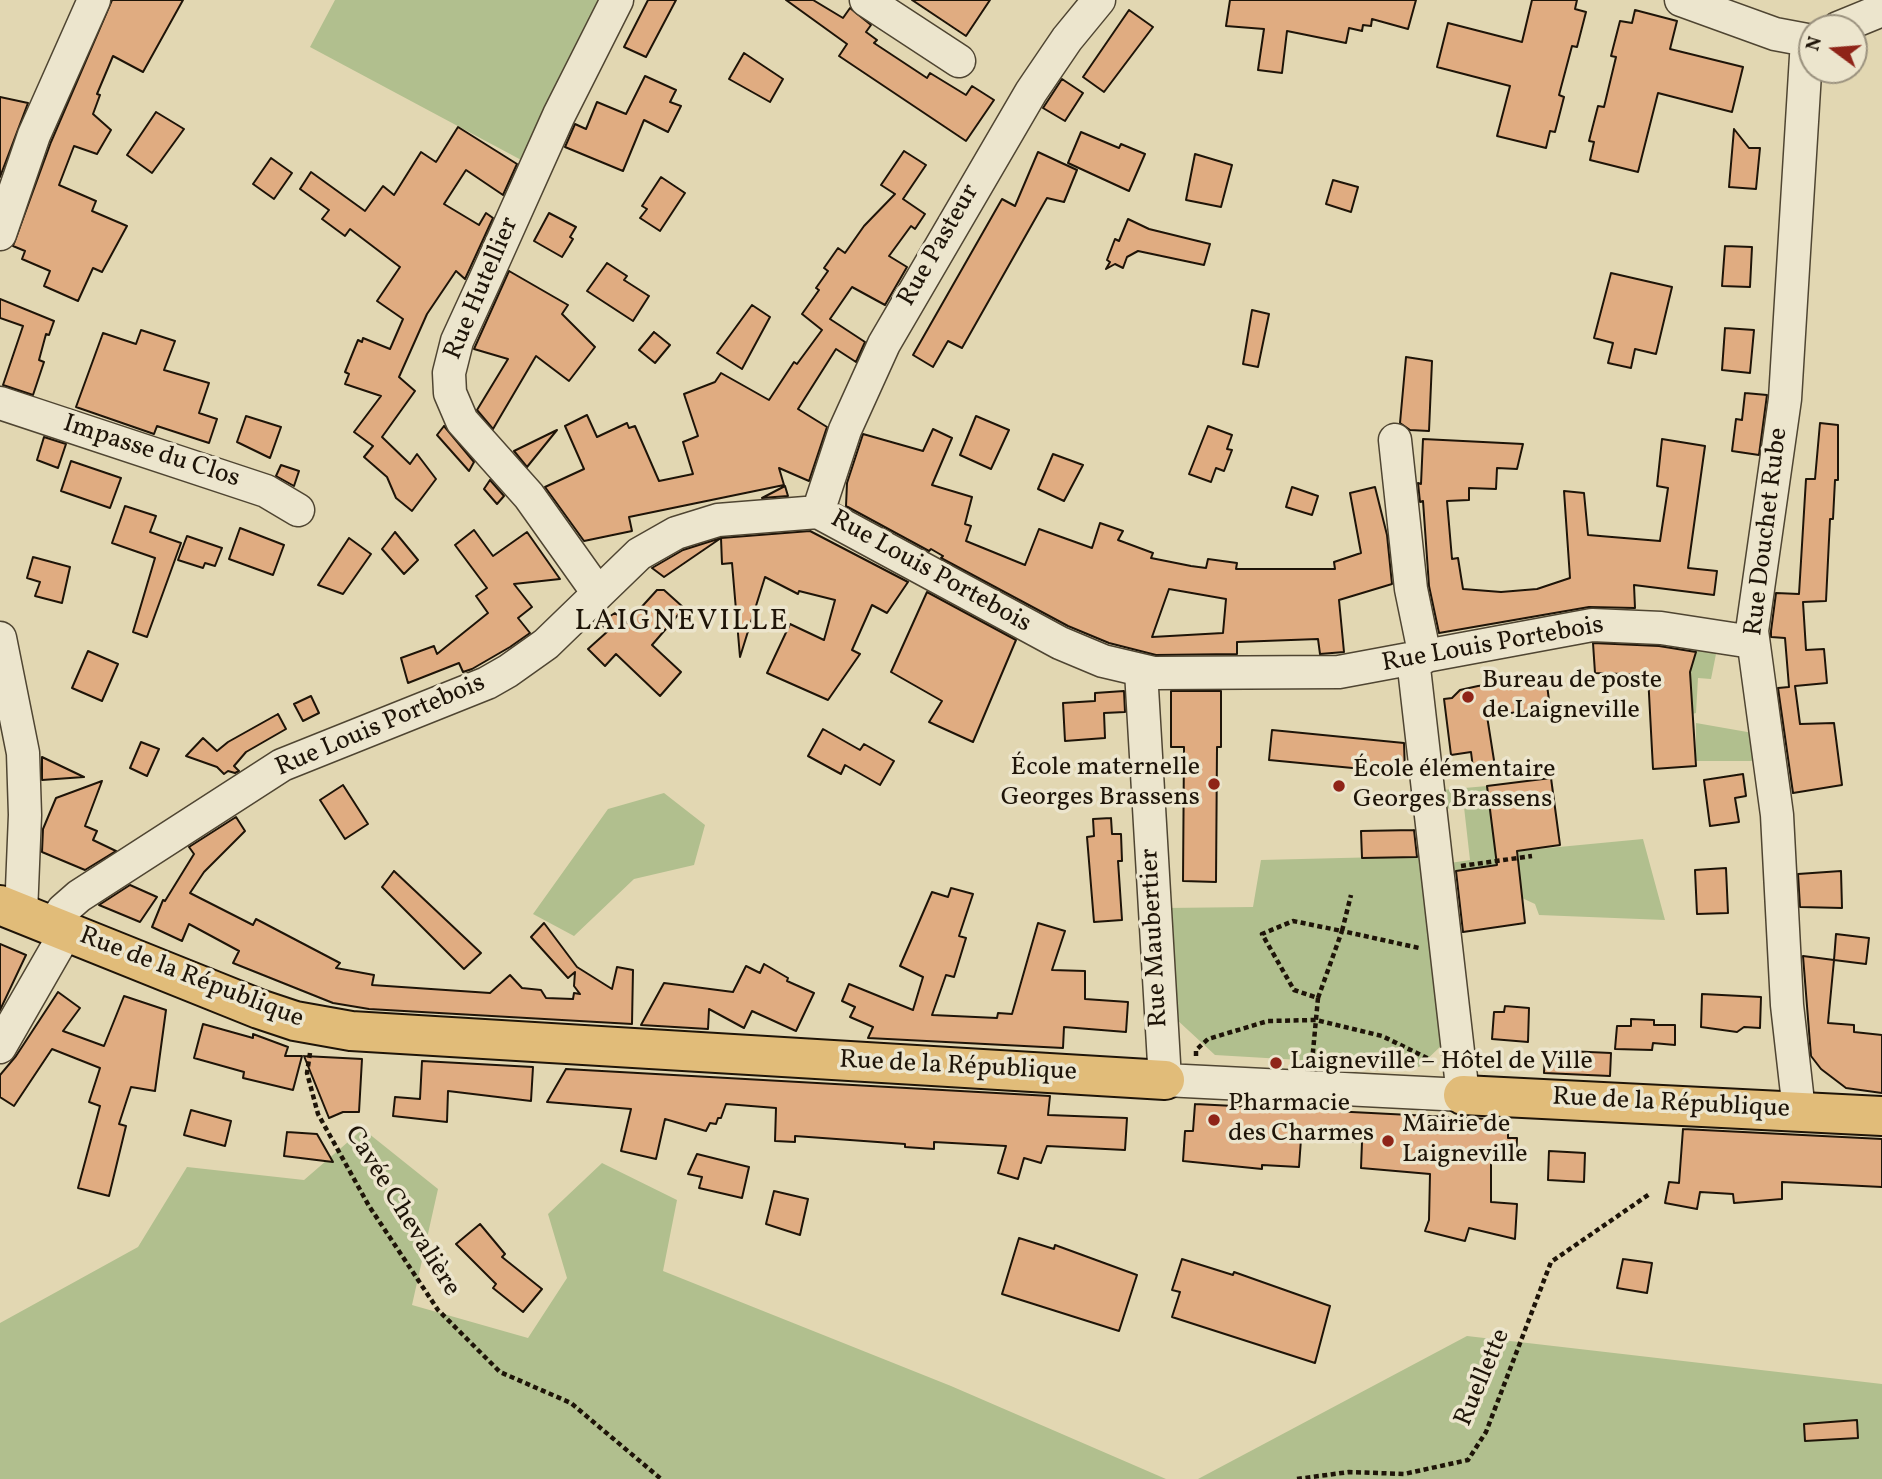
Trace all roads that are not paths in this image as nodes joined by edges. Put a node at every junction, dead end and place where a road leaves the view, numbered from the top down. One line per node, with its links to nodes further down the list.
1 (94, 0): 9 (street)
2 (617, 0): 14 (street, Rue Hutellier)
3 (1099, 0): 13 (street, Rue Pasteur)
4 (1681, 0): 6 (street)
5 (876, 3): 7 (street)
6 (1798, 37)
7 (959, 61)
8 (1807, 84): 16 (street, Rue Douchet Rube)
9 (0, 233)
10 (0, 403): 12 (street, Impasse du Clos)
11 (1395, 440): 17 (street)
12 (298, 510)
13 (818, 512): 14 (street, Rue Louis Portebois); 18 (street, Rue Louis Portebois)
14 (598, 593): 20 (street, Rue Louis Portebois)
15 (0, 638): 19 (street)
16 (1752, 642): 17 (street, Rue Louis Portebois); 24 (street, Rue Douchet Rube)
17 (1419, 658): 18 (street, Rue Louis Portebois); 23 (street)
18 (1141, 671): 22 (street, Rue Maubertier)
19 (13, 806): 20 (street)
20 (35, 919): 21 (street, Rue Louis Portebois); 22 (main road, Rue de la République)
21 (0, 1047)
22 (1180, 1080): 23 (street, Rue de la République)
23 (1462, 1085): 24 (main road, Rue de la République)
24 (1799, 1111): 25 (main road, Rue de la République)
25 (1882, 1116)

